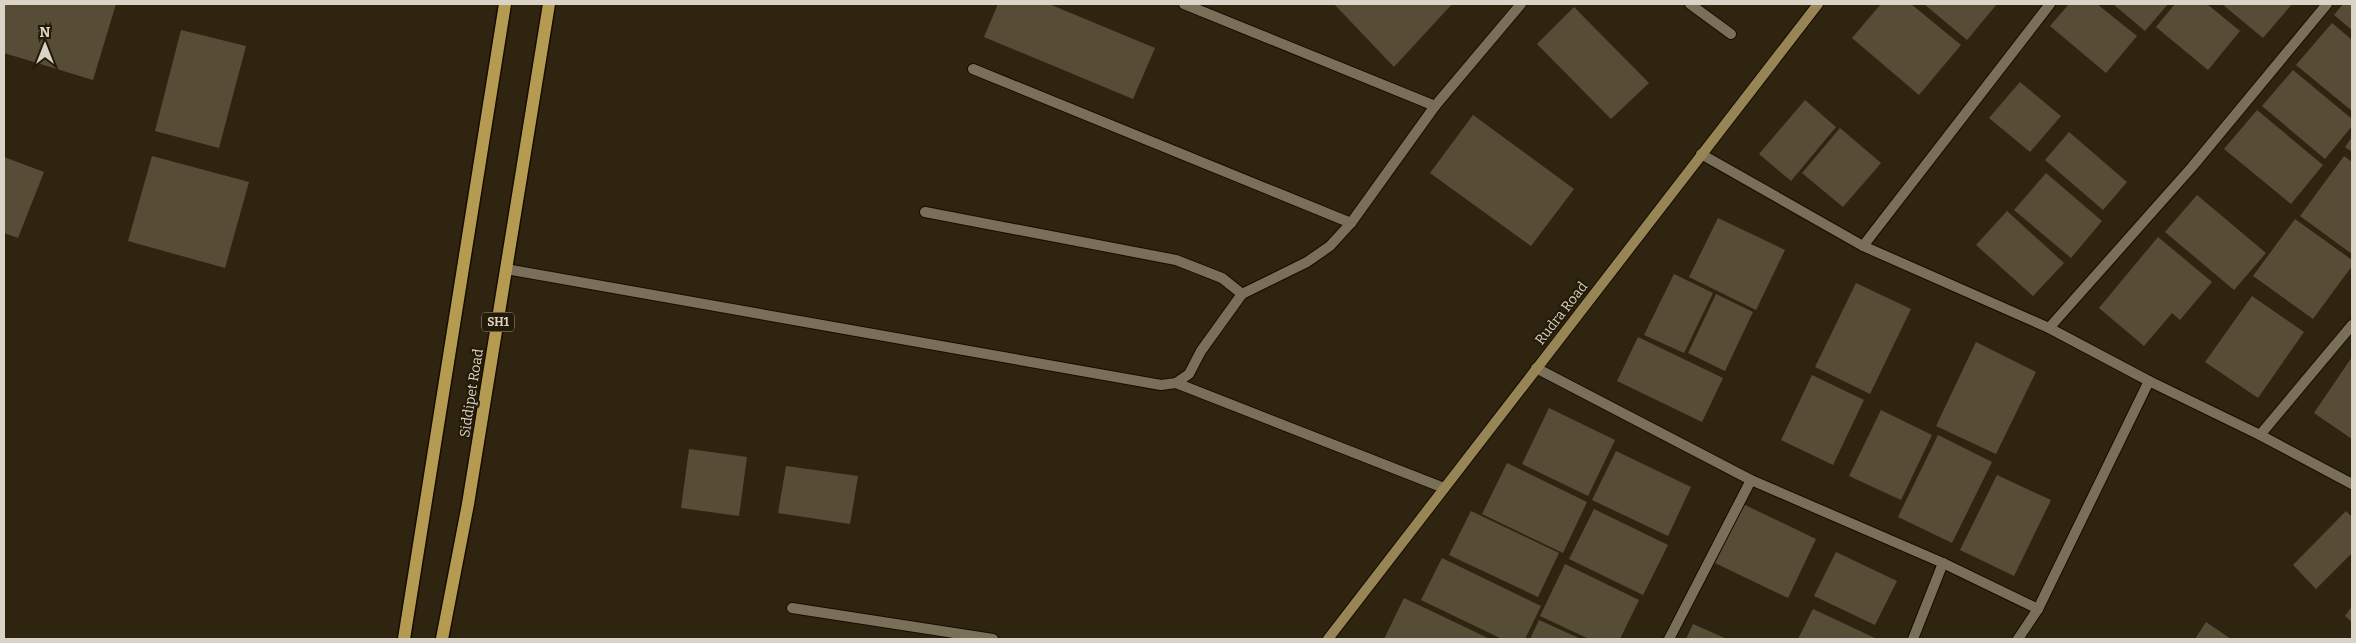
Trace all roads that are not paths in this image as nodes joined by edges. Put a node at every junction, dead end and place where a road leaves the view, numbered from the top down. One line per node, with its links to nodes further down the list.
1 (505, 4): 30 (main road, Siddipet Road)
2 (549, 4): 16 (main road, Siddipet Road / SH1)
3 (1184, 4): 11 (street)
4 (1520, 4): 11 (street)
5 (1690, 4): 9 (street)
6 (1818, 4): 12 (main road, Rudra Road)
7 (2050, 4): 15 (street)
8 (2327, 4): 19 (street)
9 (1731, 34)
10 (974, 69): 14 (street)
11 (1435, 106): 14 (street)
12 (1701, 154): 15 (street); 20 (main road, Rudra Road)
13 (925, 212): 17 (street)
14 (1351, 223): 17 (street)
15 (1863, 246): 19 (street)
16 (506, 269): 22 (street); 31 (main road, Siddipet Road / SH1)
17 (1242, 294): 22 (street)
18 (2352, 325): 23 (street)
19 (2050, 328): 21 (street)
20 (1536, 368): 24 (street); 26 (main road, Rudra Road)
21 (2149, 381): 23 (street); 29 (street)
22 (1176, 384): 26 (street)
23 (2260, 435): 25 (street)
24 (1751, 480): 27 (street); 34 (street)
25 (2352, 484)
26 (1444, 488): 33 (main road, Rudra Road)
27 (1943, 563): 29 (street); 35 (street)
28 (792, 608): 32 (street)
29 (2038, 610): 36 (street)
30 (404, 639)
31 (442, 639)
32 (993, 639)
33 (1328, 639)
34 (1669, 639)
35 (1914, 639)
36 (2018, 639)

